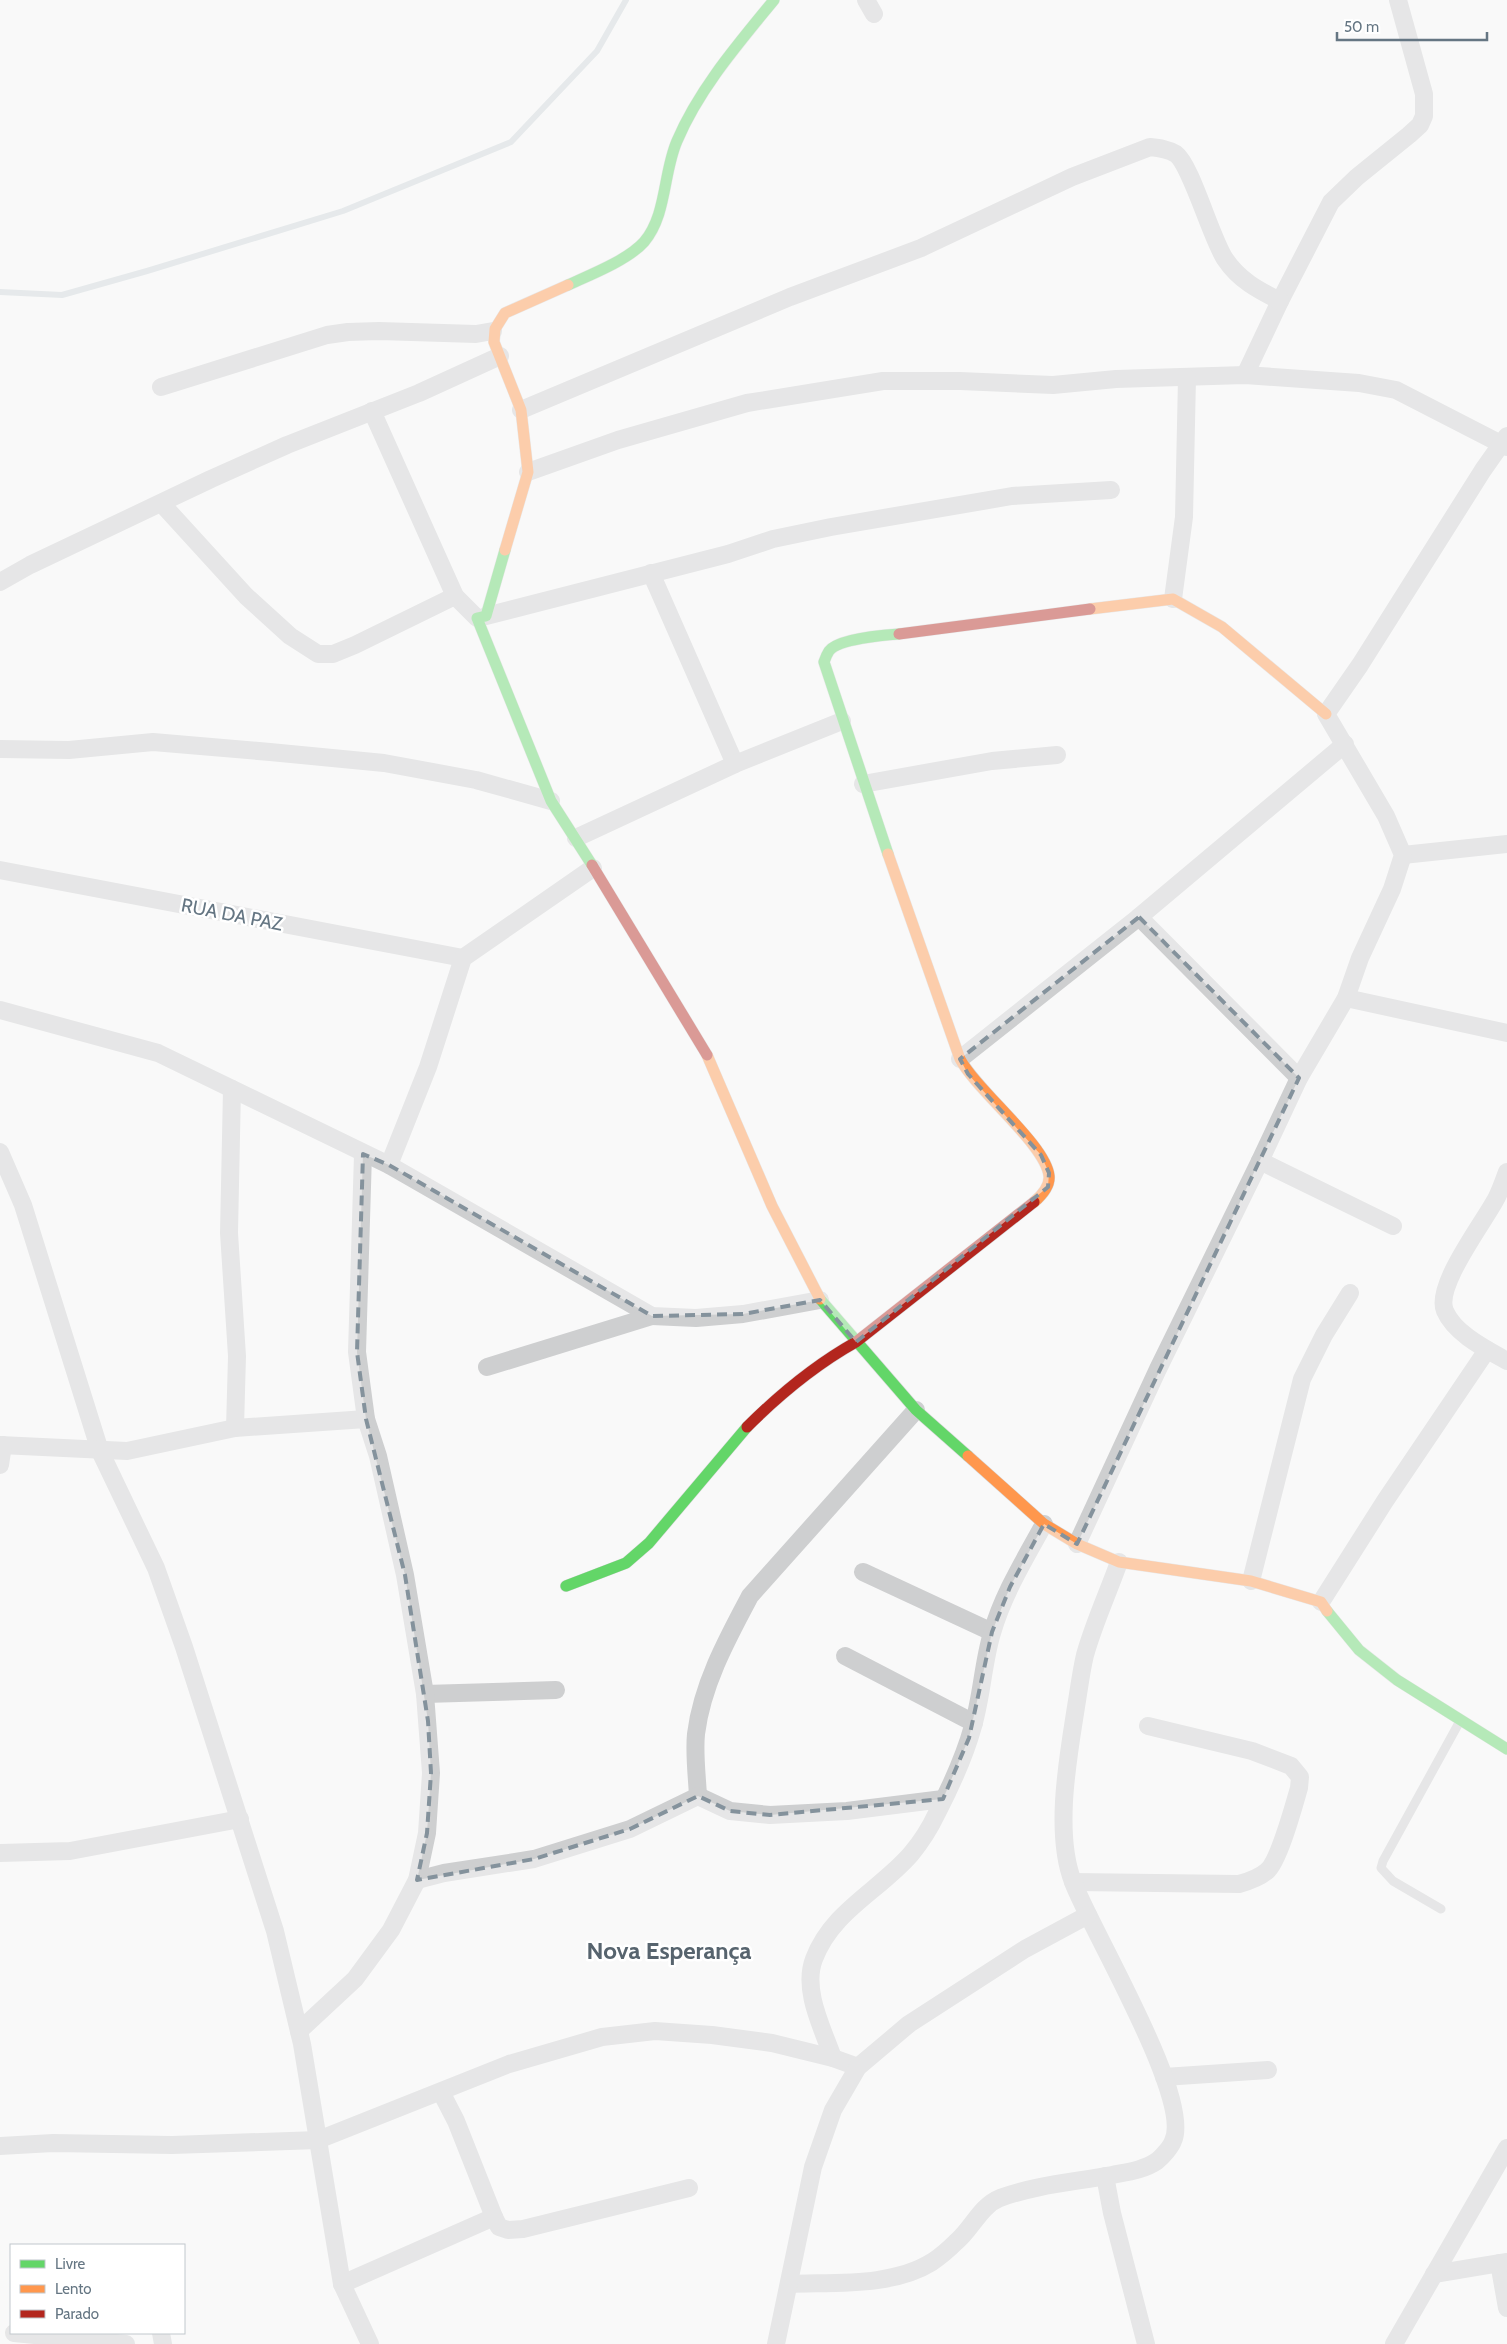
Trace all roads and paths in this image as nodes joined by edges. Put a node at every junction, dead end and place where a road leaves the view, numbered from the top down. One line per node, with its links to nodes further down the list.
1 (774, 0): 4 (street)
2 (1398, 0): 3 (street)
3 (1280, 301): 6 (street); 9 (street)
4 (493, 330): 5 (street); 8 (street)
5 (500, 356): 9 (street); 10 (street)
6 (1245, 375): 7 (street); 11 (street)
7 (1187, 378): 12 (street); 18 (street)
8 (161, 387)
9 (521, 410): 12 (street)
10 (372, 411): 14 (street); 17 (street)
11 (1505, 442): 20 (street)
12 (528, 472): 19 (street)
13 (1111, 490): 15 (street)
14 (162, 504): 16 (street); 17 (street)
15 (651, 573): 19 (street); 25 (street)
16 (0, 582)
17 (455, 596): 19 (street)
18 (1173, 599): 20 (street); 21 (street)
19 (481, 617): 27 (street)
20 (1326, 714): 22 (street)
21 (842, 721): 25 (street); 26 (street)
22 (1345, 744): 30 (street); 33 (street)
23 (0, 749): 27 (street)
24 (1057, 755): 26 (street)
25 (735, 764): 28 (street)
26 (863, 784): 38 (street)
27 (551, 801): 28 (street)
28 (576, 838): 31 (street)
29 (1507, 844): 30 (street)
30 (1403, 855): 35 (street)
31 (593, 868): 34 (street); 49 (street)
32 (0, 870): 34 (street, RUA DA PAZ)
33 (1139, 917): 38 (street); 39 (street)
34 (463, 958): 44 (street)
35 (1346, 998): 37 (street); 39 (street)
36 (0, 1010): 40 (street)
37 (1507, 1033)
38 (960, 1059): 51 (street)
39 (1299, 1078): 43 (street)
40 (232, 1089): 42 (street); 57 (street)
41 (0, 1152): 59 (street)
42 (363, 1154): 44 (street); 56 (street)
43 (1260, 1161): 47 (street); 62 (street)
44 (389, 1165): 50 (street)
45 (1507, 1172): 46 (street)
46 (1502, 1201): 52 (street)
47 (1393, 1226)
48 (1350, 1293): 65 (street)
49 (820, 1300): 50 (street); 51 (street)
50 (652, 1316): 54 (street)
51 (856, 1342): 55 (street); 66 (street)
52 (1487, 1350): 53 (street); 67 (street)
53 (1507, 1361)
54 (487, 1367)
55 (916, 1410): 61 (street); 76 (street)
56 (366, 1419): 57 (street); 71 (street)
57 (235, 1428): 59 (street)
58 (2, 1445): 59 (street); 60 (street)
59 (100, 1451): 78 (street)
60 (0, 1465)
61 (1044, 1524): 62 (street); 68 (street)
62 (1077, 1544): 63 (street)
63 (1119, 1562): 65 (street); 81 (street)
64 (862, 1572): 68 (street)
65 (1251, 1581): 67 (street)
66 (566, 1586)
67 (1321, 1602): 72 (street)
68 (992, 1632): 73 (street)
69 (845, 1656): 73 (street)
70 (556, 1690): 71 (street)
71 (425, 1694): 80 (street)
72 (1460, 1721): 75 (street); 82 (lane)
73 (974, 1723): 77 (street)
74 (1148, 1726): 81 (street)
75 (1507, 1749)
76 (698, 1796): 77 (street); 80 (street)
77 (943, 1799): 85 (street)
78 (240, 1820): 79 (street); 84 (street)
79 (0, 1853)
80 (417, 1880): 84 (street)
81 (1073, 1882): 83 (street)
82 (1441, 1909)
83 (1088, 1915): 86 (street); 88 (street)
84 (299, 2031): 90 (street)
85 (833, 2058): 86 (street); 89 (street)
86 (858, 2067): 101 (street)
87 (1268, 2070): 88 (street)
88 (1164, 2077): 93 (street)
89 (441, 2092): 90 (street); 97 (street)
90 (318, 2140): 91 (street); 100 (street)
91 (0, 2146)
92 (1507, 2148): 95 (street)
93 (1105, 2176): 101 (street); 107 (street)
94 (1507, 2180): 95 (street)
95 (1488, 2184): 99 (street)
96 (689, 2188): 97 (street)
97 (494, 2217): 100 (street)
98 (1503, 2263): 99 (street); 102 (street)
99 (1434, 2274): 108 (street)
100 (342, 2284): 105 (street)
101 (789, 2284): 106 (street)
102 (1507, 2308)
103 (22, 2334): 104 (street)
104 (126, 2344)
105 (370, 2344)
106 (776, 2344)
107 (1146, 2344)
108 (1394, 2344)

